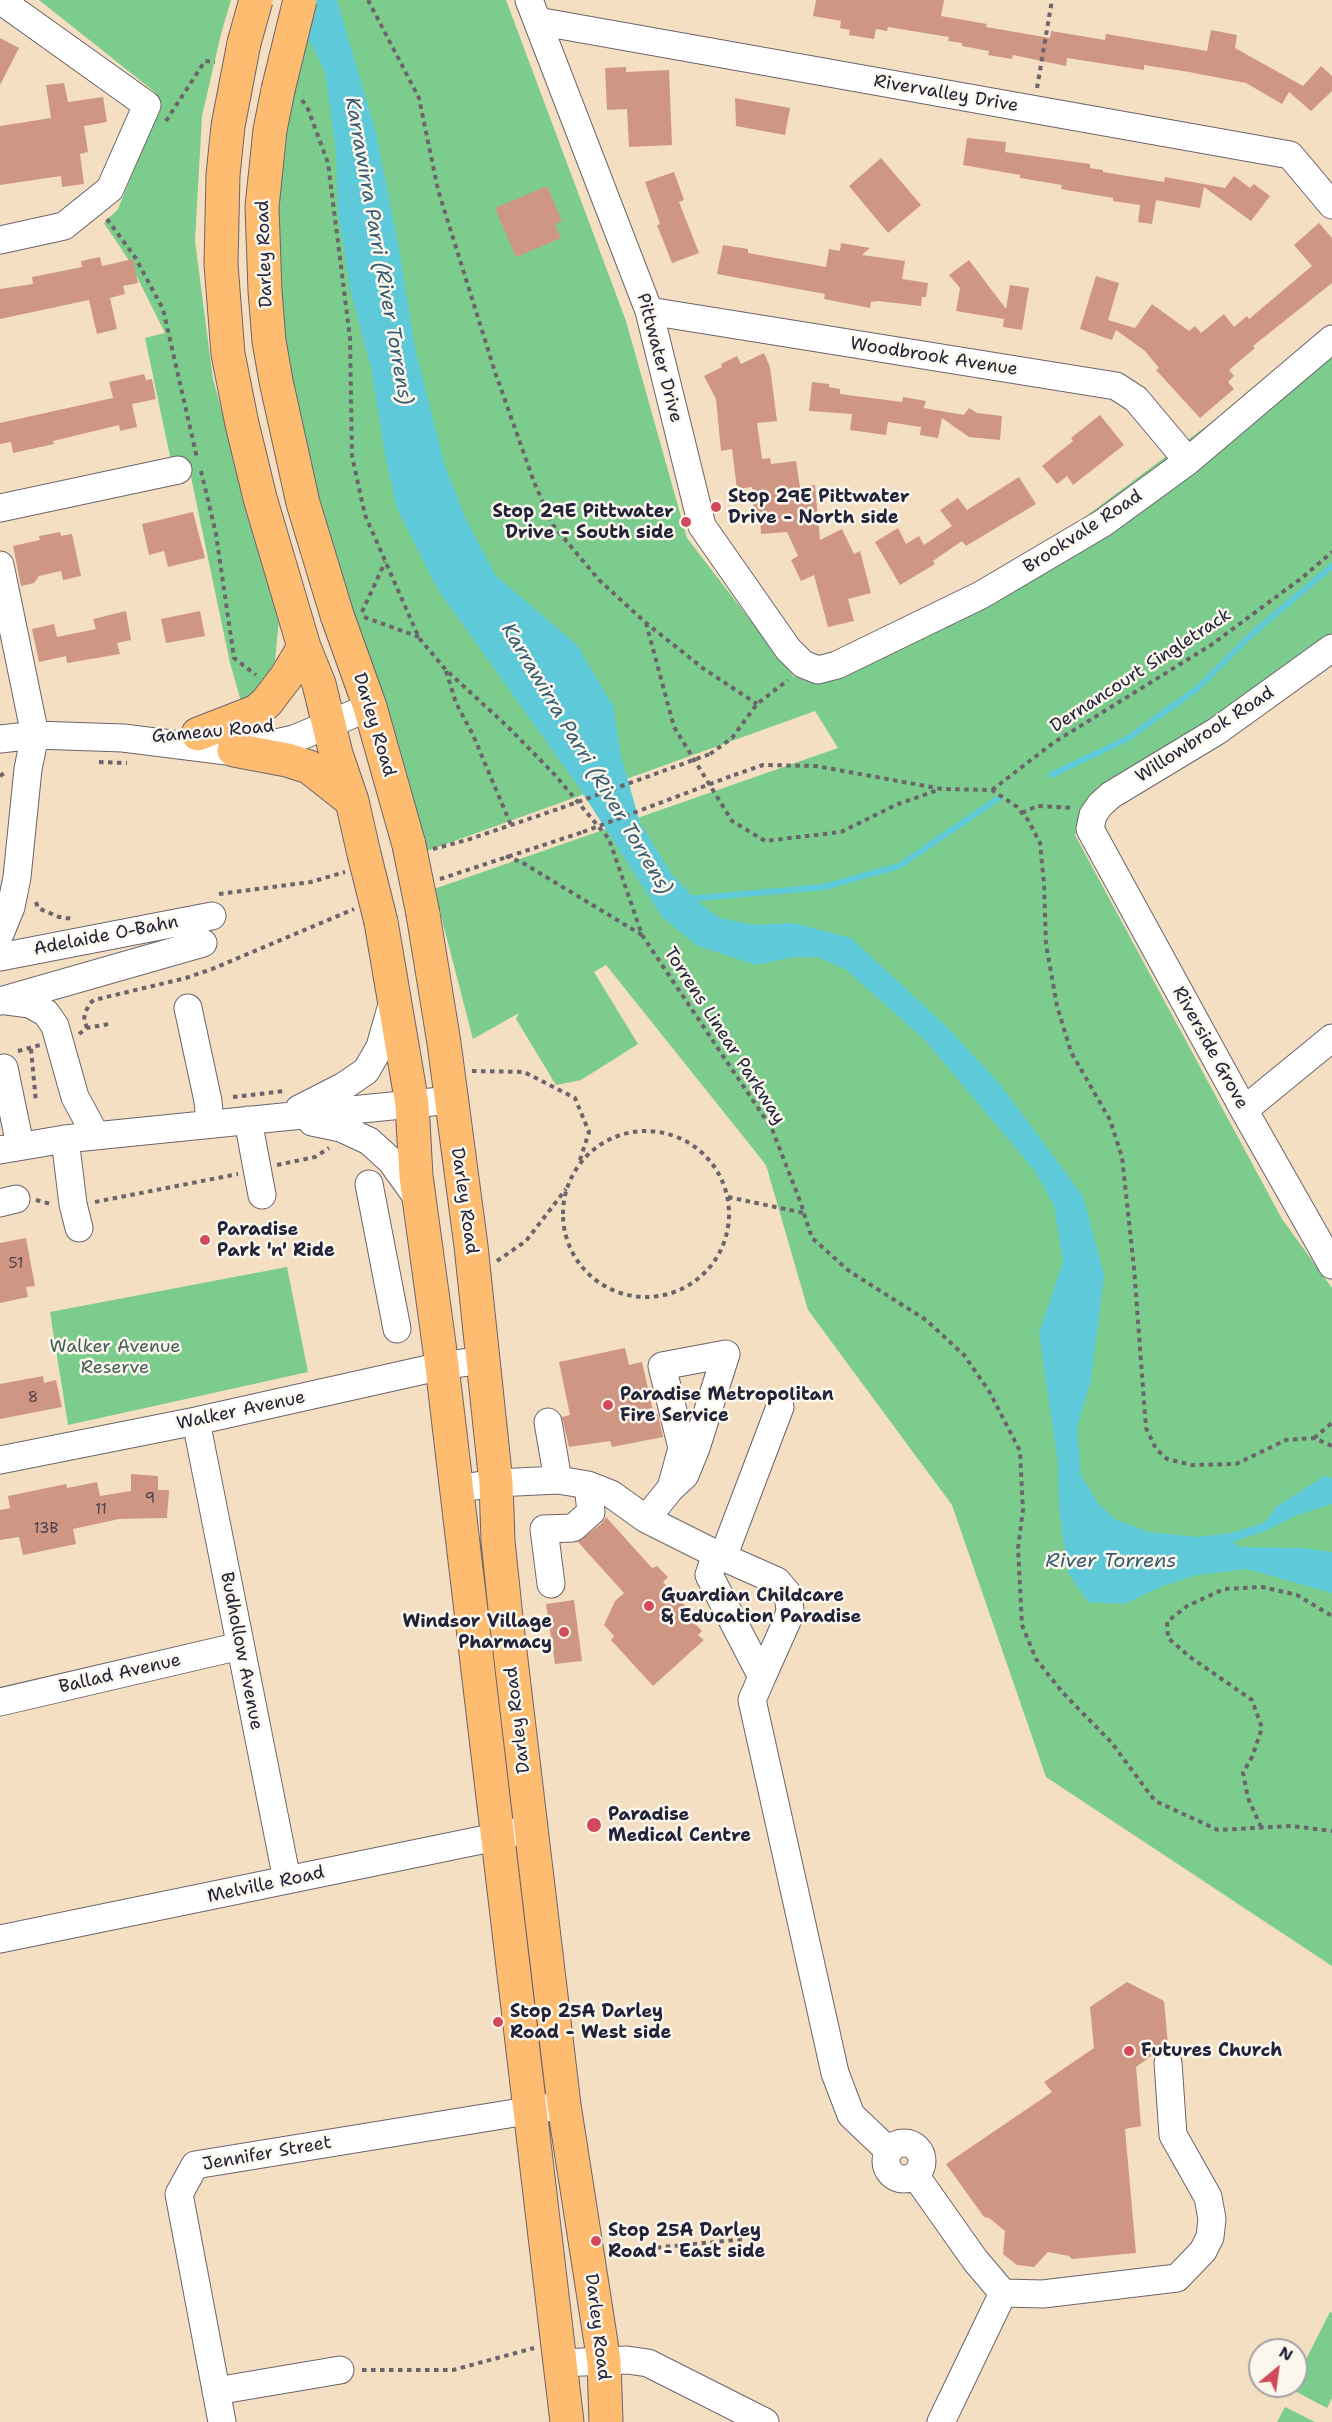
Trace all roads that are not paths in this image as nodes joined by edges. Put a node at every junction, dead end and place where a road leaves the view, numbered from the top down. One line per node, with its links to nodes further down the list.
1 (0, 0): 6 (street)
2 (256, 0): 13 (main road, Darley Road, bridge)
3 (300, 0): 16 (main road, Darley Road, bridge)
4 (533, 10): 5 (street, Rivervalley Drive); 7 (street, Pittwater Drive)
5 (1332, 205)
6 (0, 240)
7 (649, 311): 9 (street, Woodbrook Avenue); 15 (street, Pittwater Drive)
8 (1332, 339): 9 (street, Brookvale Road)
9 (1188, 461): 15 (street, Brookvale Road)
10 (178, 470): 11 (street)
11 (0, 508)
12 (0, 565): 19 (street)
13 (304, 647): 17 (main road, Darley Road); 18 (main road)
14 (1332, 648): 24 (street, Willowbrook Road)
15 (803, 664)
16 (370, 706): 17 (street, Gameau Road); 34 (main road, Darley Road, bridge)
17 (327, 720): 18 (street, Gameau Road); 21 (street, Gameau Road); 23 (main road, Darley Road)
18 (198, 734): 22 (street, Gameau Road)
19 (35, 735): 20 (street, Gameau Road); 22 (street, Gameau Road); 26 (street)
20 (0, 739)
21 (234, 750): 22 (street, Gameau Road); 23 (main road)
22 (130, 751)
23 (352, 801): 29 (main road, Darley Road, bridge)
24 (1093, 820): 36 (street, Riverside Grove)
25 (213, 905): 28 (street, Adelaide O-Bahn)
26 (0, 934)
27 (203, 943): 30 (street, Adelaide O-Bahn)
28 (0, 957)
29 (394, 995): 35 (main road, Darley Road); 38 (street)
30 (2, 1001): 40 (street)
31 (188, 1008): 37 (street)
32 (1332, 1038): 36 (street)
33 (4, 1068): 42 (street)
34 (451, 1100): 35 (street); 49 (main road, Darley Road)
35 (412, 1104): 38 (street); 45 (main road, Darley Road)
36 (1244, 1110): 47 (street, Riverside Grove)
37 (209, 1112): 39 (street); 40 (street)
38 (284, 1117): 39 (street); 45 (street)
39 (248, 1120): 43 (street)
40 (96, 1136): 41 (street)
41 (65, 1139): 42 (street); 46 (street)
42 (10, 1148)
43 (260, 1182)
44 (369, 1184): 48 (street)
45 (419, 1200): 50 (main road, Darley Road)
46 (67, 1212)
47 (1332, 1265)
48 (397, 1329)
49 (482, 1360): 50 (street, Walker Avenue); 56 (main road, Darley Road)
50 (442, 1366): 52 (street, Walker Avenue); 59 (main road, Darley Road)
51 (780, 1407): 61 (street)
52 (196, 1421): 54 (street, Walker Avenue); 63 (street, Budhollow Avenue)
53 (548, 1422): 55 (street)
54 (0, 1460)
55 (558, 1480): 56 (street); 57 (street)
56 (496, 1484): 59 (street); 66 (main road, Darley Road)
57 (588, 1485): 60 (street); 62 (street)
58 (671, 1488): 60 (street)
59 (455, 1489): 67 (main road, Darley Road)
60 (646, 1519): 61 (street)
61 (719, 1556): 64 (street); 64 (street)
62 (551, 1584)
63 (240, 1646): 65 (street, Ballad Avenue); 68 (street, Budhollow Avenue)
64 (762, 1677): 73 (street)
65 (0, 1702)
66 (531, 1828): 67 (street, Melville Road); 71 (main road, Darley Road)
67 (496, 1838): 68 (street, Melville Road); 72 (main road, Darley Road)
68 (287, 1880): 69 (street, Melville Road)
69 (0, 1939)
70 (1168, 2063): 73 (street)
71 (564, 2105): 72 (street, Jennifer Street); 75 (main road, Darley Road)
72 (529, 2109): 74 (main road, Darley Road); 77 (street, Jennifer Street)
73 (1004, 2293): 82 (street)
74 (559, 2353): 75 (street); 79 (main road, Darley Road)
75 (604, 2362): 80 (main road, Darley Road); 81 (street)
76 (340, 2370): 77 (street)
77 (216, 2391): 78 (street, Jennifer Street)
78 (222, 2422)
79 (567, 2422)
80 (606, 2422)
81 (765, 2422)
82 (941, 2422)

